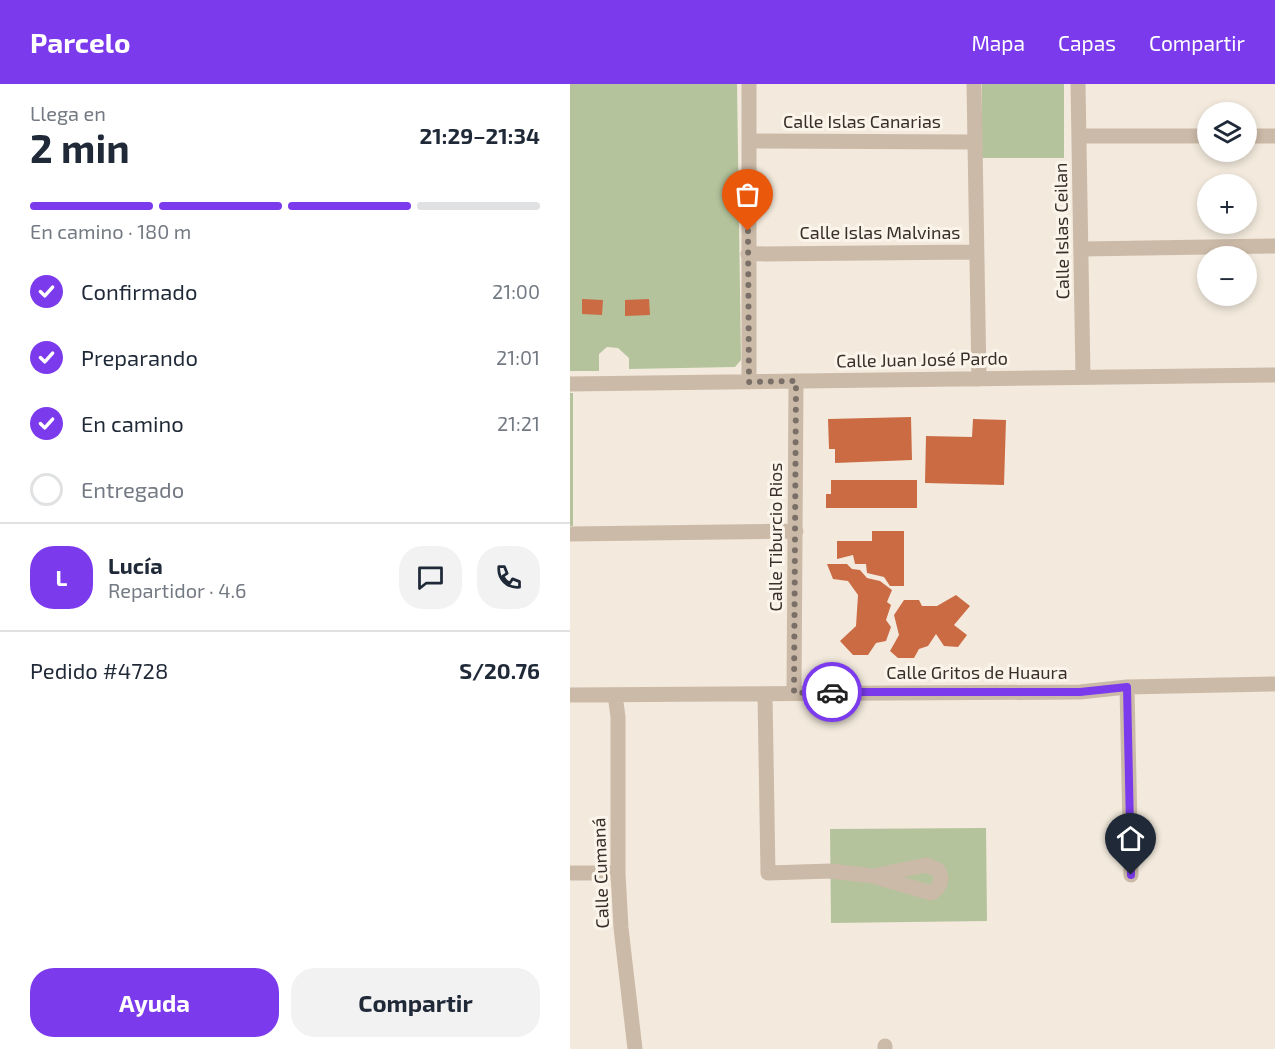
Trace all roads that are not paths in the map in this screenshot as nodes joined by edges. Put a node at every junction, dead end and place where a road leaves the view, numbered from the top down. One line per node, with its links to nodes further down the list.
1 (749, 84): 8 (street)
2 (974, 84): 9 (street)
3 (1078, 84): 4 (street, Calle Islas Ceilan)
4 (1079, 136): 5 (street); 11 (street, Calle Islas Ceilan)
5 (1197, 136)
6 (1257, 136): 7 (street)
7 (1275, 136)
8 (749, 141): 9 (street, Calle Islas Canarias); 13 (street)
9 (975, 142): 12 (street)
10 (1275, 246): 11 (street)
11 (1082, 249): 15 (street, Calle Islas Ceilan)
12 (976, 252): 13 (street, Calle Islas Malvinas); 16 (street)
13 (748, 254): 18 (street)
14 (1275, 375): 15 (street, Calle Juan José Pardo)
15 (1083, 377): 16 (street, Calle Juan José Pardo)
16 (979, 379): 17 (street, Calle Juan José Pardo)
17 (796, 381): 18 (street, Calle Juan José Pardo); 20 (street, Calle Tiburcio Rios)
18 (749, 382): 19 (street, Calle Juan José Pardo)
19 (570, 384)
20 (796, 531): 21 (street); 24 (street, Calle Tiburcio Rios)
21 (570, 534)
22 (1275, 684): 23 (street, Calle Gritos de Huaura)
23 (1127, 687): 24 (street, Calle Gritos de Huaura); 30 (street)
24 (794, 693): 27 (street, Calle Gritos de Huaura)
25 (570, 695): 26 (street, Calle Gritos de Huaura)
26 (615, 695): 27 (street, Calle Gritos de Huaura); 29 (street, Calle Cumaná)
27 (765, 695): 31 (street)
28 (570, 873): 29 (street)
29 (618, 873): 32 (street, Calle Cumaná)
30 (1131, 875)
31 (873, 876)
32 (635, 1049)

